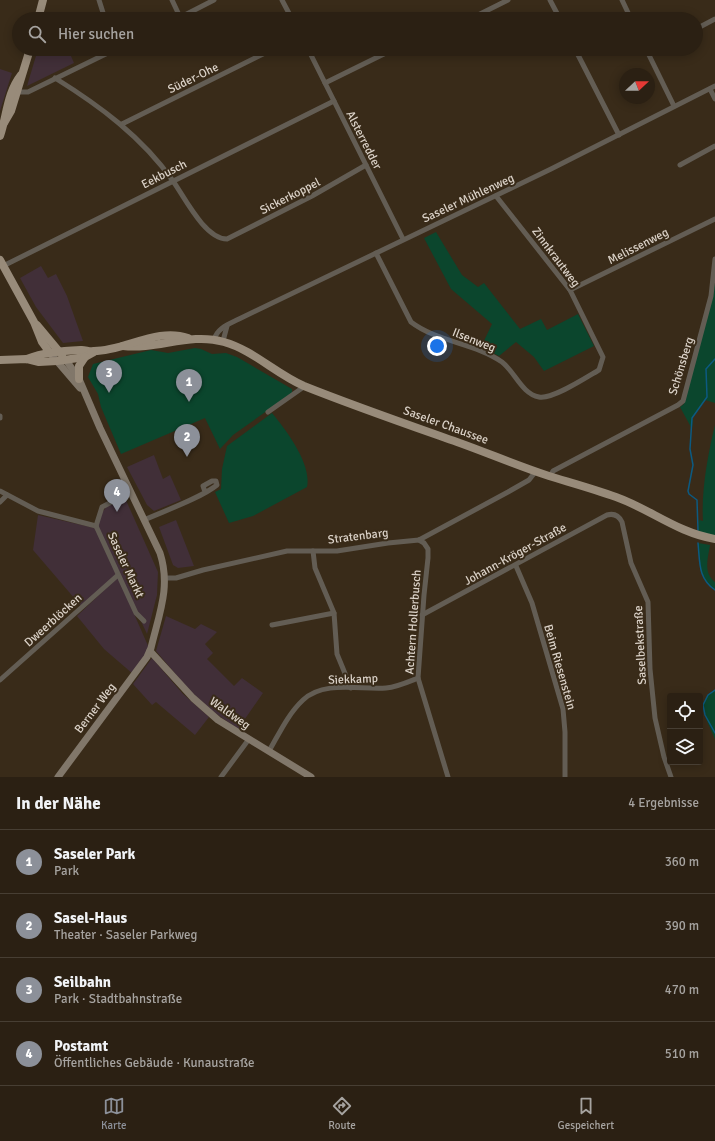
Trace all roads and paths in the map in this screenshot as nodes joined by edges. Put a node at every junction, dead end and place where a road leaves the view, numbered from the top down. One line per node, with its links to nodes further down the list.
1 (43, 0): 9 (main road)
2 (99, 0): 10 (street)
3 (172, 0): 11 (street)
4 (214, 0): 12 (street)
5 (282, 0): 13 (street)
6 (508, 0): 14 (street)
7 (550, 0): 15 (street)
8 (622, 0): 16 (street)
9 (40, 12)
10 (103, 12)
11 (177, 12)
12 (191, 12)
13 (288, 12)
14 (484, 12)
15 (556, 12)
16 (628, 12)
17 (715, 19): 18 (street)
18 (703, 25)
19 (27, 56): 26 (main road)
20 (101, 56): 27 (street)
21 (259, 56): 36 (street, Süder-Ohe)
22 (312, 56): 28 (street, Alsterredder)
23 (380, 56): 28 (street)
24 (579, 56): 37 (street)
25 (649, 56): 33 (street)
26 (21, 74): 30 (main road); 34 (main road)
27 (55, 78): 30 (street); 36 (street)
28 (325, 83): 32 (street, Alsterredder)
29 (712, 88): 31 (street); 33 (street, Saseler Mühlenweg)
30 (18, 92): 35 (main road)
31 (715, 99)
32 (334, 101): 40 (street, Alsterredder); 42 (street, Eekbusch)
33 (674, 106): 37 (street, Saseler Mühlenweg)
34 (3, 107): 35 (main road)
35 (4, 123): 38 (main road)
36 (122, 124): 42 (street)
37 (619, 135): 43 (street, Saseler Mühlenweg)
38 (0, 136)
39 (715, 146): 41 (street)
40 (366, 165): 42 (street, Sickerkoppel); 45 (street, Alsterredder)
41 (680, 165)
42 (173, 180): 48 (street, Eekbusch)
43 (496, 196): 45 (street, Saseler Mühlenweg); 49 (street, Zinnkrautweg)
44 (715, 218): 49 (street, Melissenweg)
45 (404, 239): 46 (street, Saseler Mühlenweg)
46 (376, 253): 51 (street, Saseler Mühlenweg); 57 (street, Ilsenweg)
47 (715, 259): 68 (street, Schönsberg)
48 (2, 263): 50 (main road)
49 (570, 290): 57 (street, Zinnkrautweg)
50 (34, 322): 54 (main road); 56 (main road)
51 (228, 326): 52 (street, Saseler Mühlenweg); 53 (street)
52 (214, 340): 53 (main road, Saseler Chaussee); 55 (main road, Saseler Chaussee)
53 (223, 341): 64 (main road, Saseler Chaussee)
54 (60, 352): 55 (main road, Saseler Chaussee); 56 (main road, Saseler Chaussee); 61 (main road)
55 (94, 352): 58 (main road, Saseler Chaussee)
56 (50, 353): 59 (main road, Saseler Chaussee); 62 (main road)
57 (603, 356)
58 (85, 357): 61 (main road, Saseler Chaussee); 63 (main road)
59 (27, 359): 60 (main road, Saseler Chaussee); 62 (main road, Saseler Chaussee)
60 (0, 360)
61 (66, 360): 62 (main road, Saseler Chaussee); 63 (main road)
62 (57, 361): 65 (main road)
63 (79, 379): 65 (main road)
64 (305, 386): 66 (street); 67 (main road, Saseler Chaussee)
65 (87, 398): 70 (main road, Saseler Markt)
66 (268, 412)
67 (536, 471): 68 (main road, Saseler Chaussee); 78 (street, Stratenbarg)
68 (550, 476): 77 (main road, Saseler Chaussee)
69 (0, 491): 72 (street)
70 (131, 492): 75 (main road, Saseler Markt); 76 (street)
71 (205, 492): 75 (street)
72 (7, 495): 73 (street); 76 (street)
73 (0, 502)
74 (618, 517): 80 (street, Johann-Kröger-Straße); 98 (street, Saselbekstraße)
75 (144, 520): 82 (main road, Saseler Markt)
76 (96, 526): 81 (street, Saseler Markt)
77 (715, 539)
78 (419, 540): 79 (street, Stratenbarg); 85 (street, Achtern Hollerbusch)
79 (313, 550): 82 (street, Stratenbarg); 84 (street)
80 (516, 566): 85 (street, Johann-Kröger-Straße); 97 (street, Beim Riesenstein)
81 (118, 575): 83 (street, Saseler Markt); 89 (street, Dweerblöcken)
82 (165, 578): 87 (main road, Saseler Markt)
83 (136, 613)
84 (334, 613): 86 (street); 90 (street)
85 (422, 615): 88 (street, Achtern Hollerbusch)
86 (272, 625)
87 (150, 651): 91 (main road, Waldweg); 93 (main road, Berner Weg)
88 (418, 678): 90 (street, Siekkamp); 96 (street, Achtern Hollerbusch)
89 (0, 680)
90 (351, 688): 92 (street, Siekkamp)
91 (249, 739): 92 (main road, Waldweg); 94 (street)
92 (269, 751): 95 (main road, Waldweg)
93 (58, 777)
94 (221, 777)
95 (311, 777)
96 (448, 777)
97 (565, 777)
98 (671, 777)

